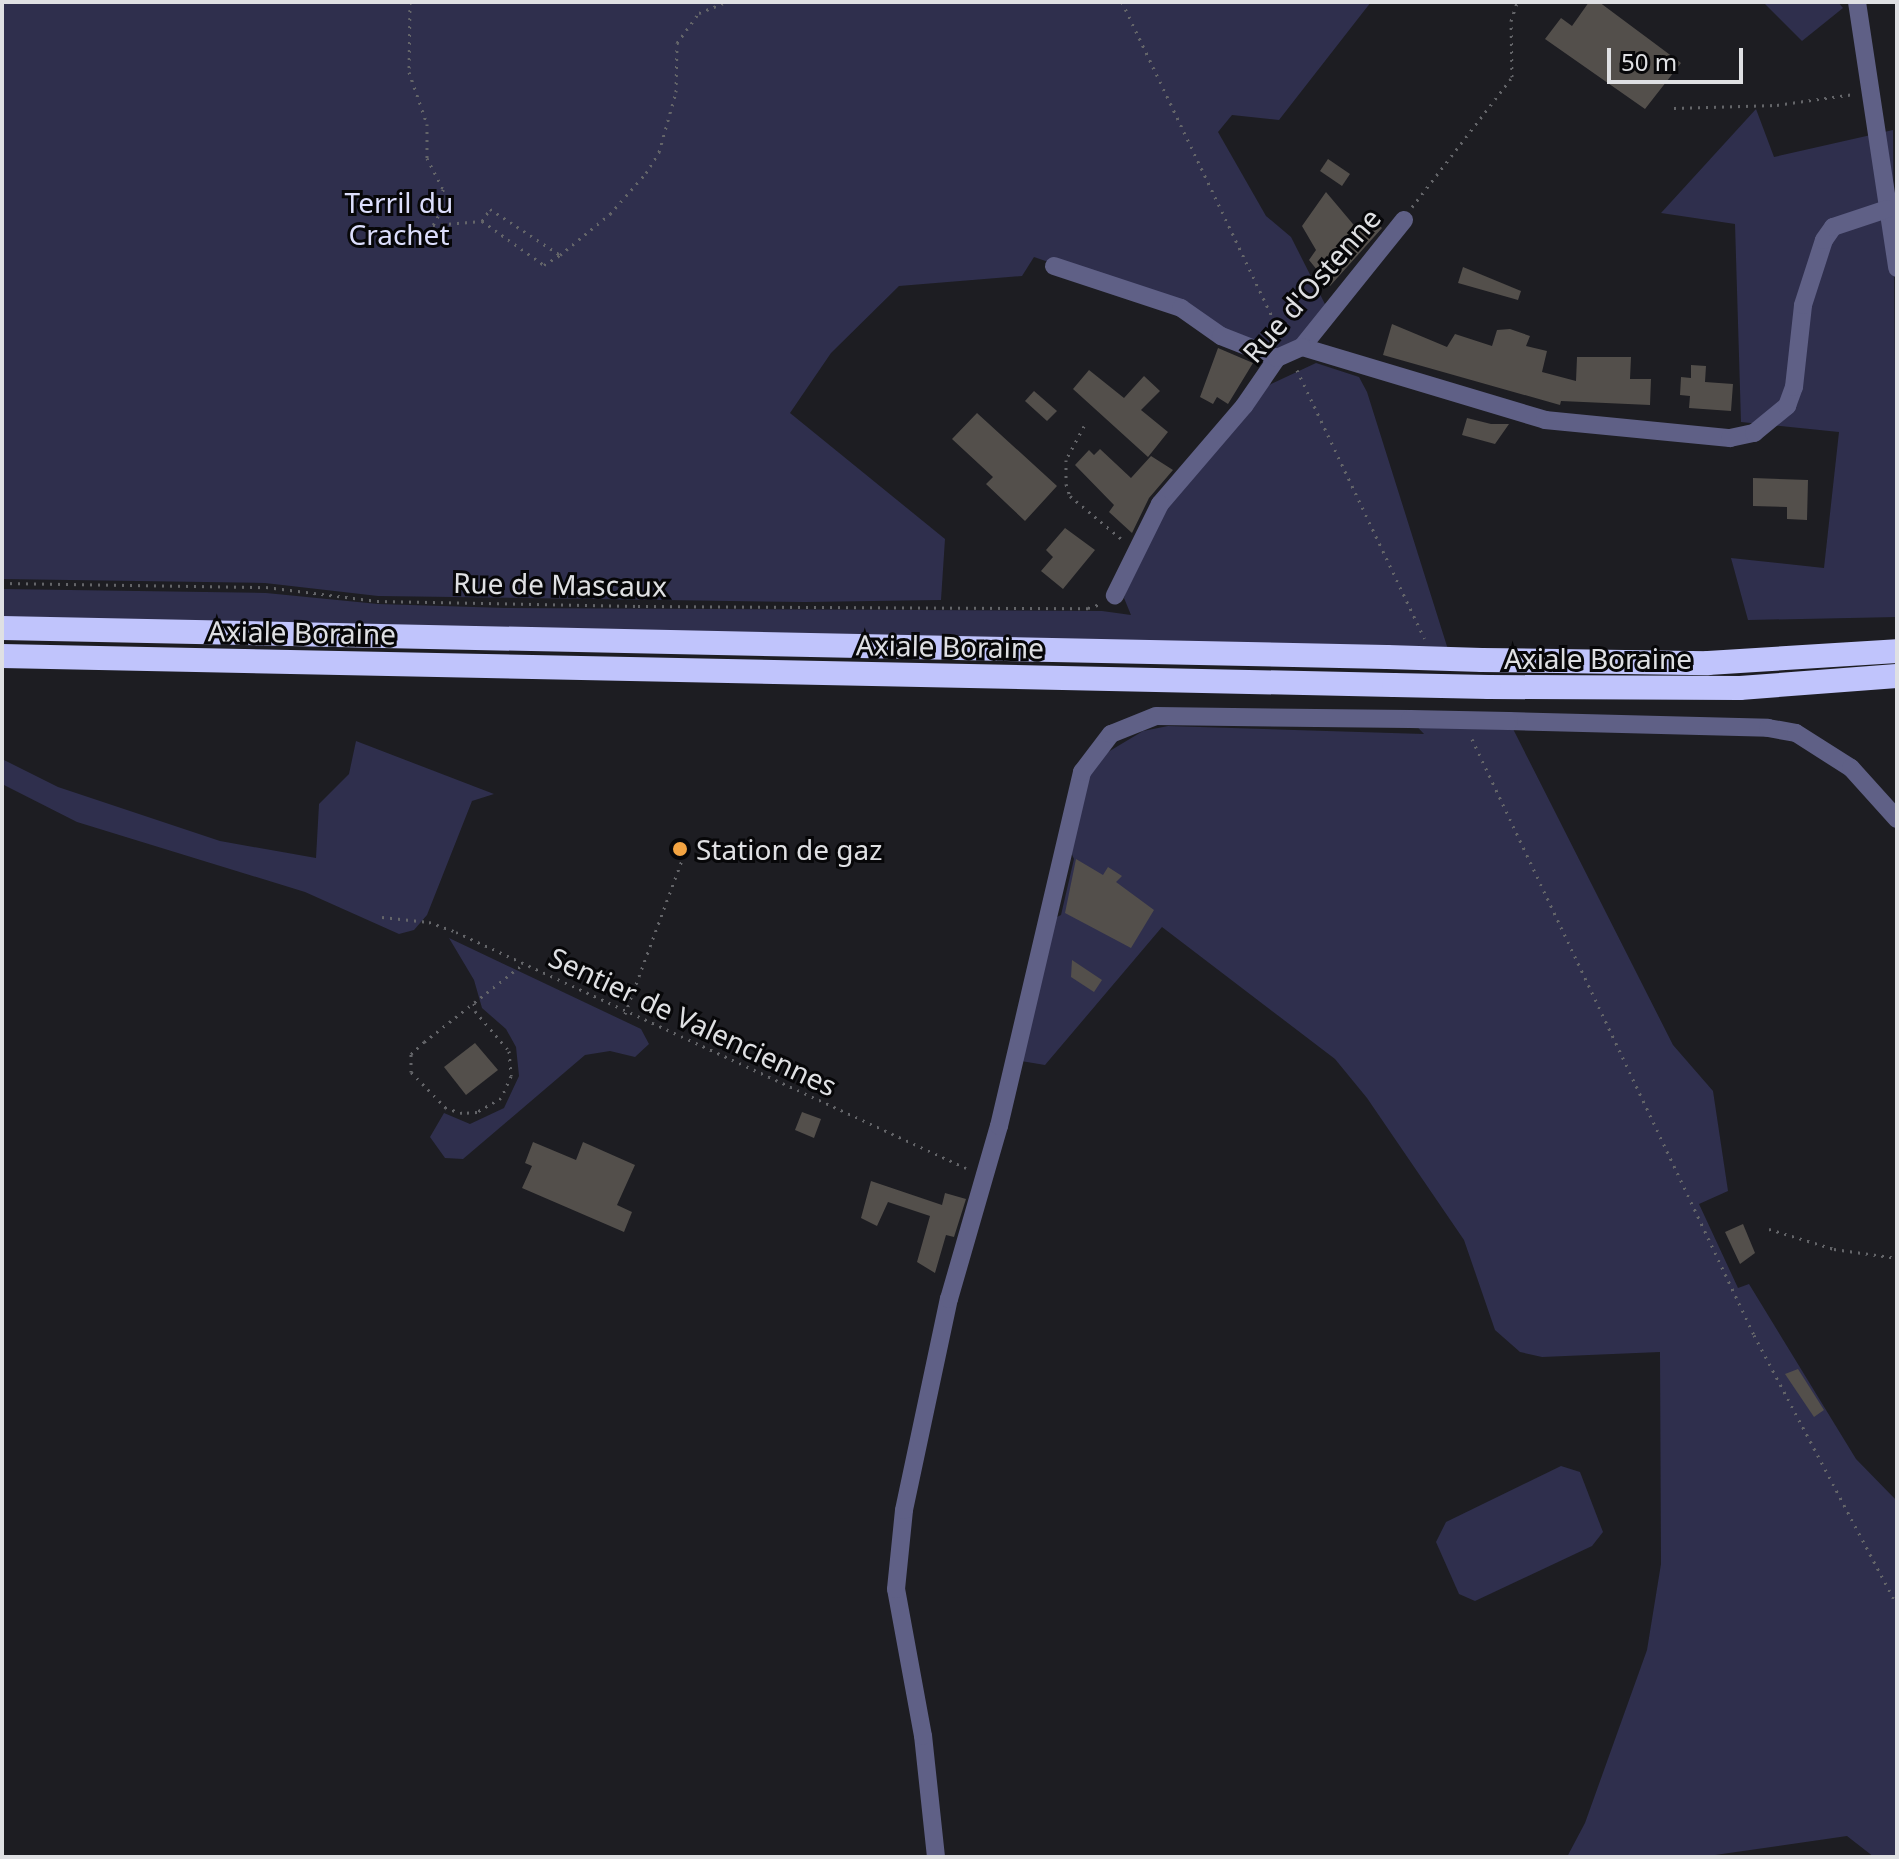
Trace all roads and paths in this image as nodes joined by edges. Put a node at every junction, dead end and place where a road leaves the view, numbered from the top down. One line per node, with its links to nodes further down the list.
1 (410, 2): 10 (path)
2 (726, 2): 11 (path)
3 (1122, 2): 14 (path)
4 (1517, 2): 9 (path, Rue d'Ostenne)
5 (1857, 2): 6 (street)
6 (1869, 92): 7 (path); 8 (street)
7 (1674, 108)
8 (1887, 209): 13 (street); 14 (street)
9 (1404, 220): 14 (street, Rue d'Ostenne)
10 (482, 221): 11 (path); 11 (path)
11 (560, 255)
12 (1054, 266): 14 (street)
13 (1897, 268)
14 (1288, 351): 16 (street, Rue d'Ostenne); 20 (path)
15 (1084, 426): 16 (path)
16 (1136, 551): 18 (street, Rue d'Ostenne)
17 (2, 583): 18 (path, Rue de Mascaux)
18 (1115, 595)
19 (2, 628): 21 (highway, Axiale Boraine, bridge)
20 (1426, 642)
21 (1897, 651)
22 (2, 656): 23 (highway, Axiale Boraine, bridge)
23 (1897, 676)
24 (1466, 727): 34 (path)
25 (1897, 819): 31 (street, bridge)
26 (682, 860): 30 (path)
27 (382, 917): 28 (path, Sentier de Valenciennes)
28 (523, 964): 29 (path); 30 (path, Sentier de Valenciennes)
29 (474, 1003): 29 (path)
30 (625, 1014): 31 (path, Sentier de Valenciennes)
31 (984, 1176): 35 (street)
32 (1769, 1229): 33 (path)
33 (1897, 1258)
34 (1897, 1605)
35 (936, 1857)

